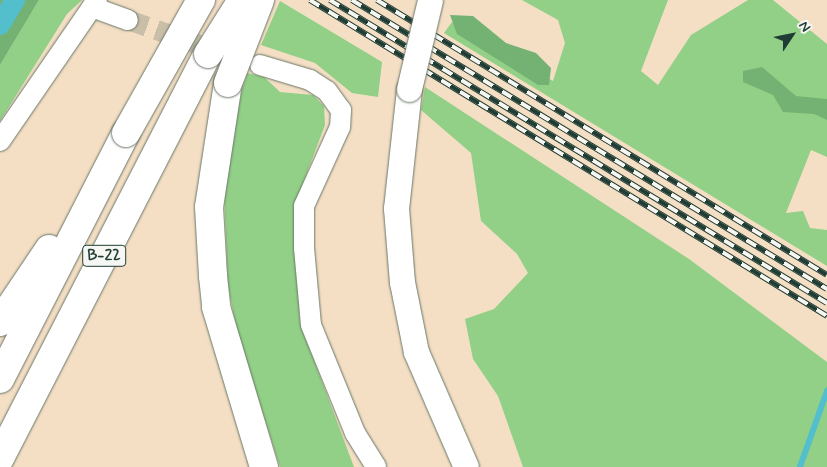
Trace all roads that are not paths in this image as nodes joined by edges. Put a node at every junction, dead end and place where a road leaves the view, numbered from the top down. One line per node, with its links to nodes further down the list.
1 (201, 0): 8 (highway, B-22, bridge)
2 (242, 0): 12 (highway, B-22, bridge)
3 (260, 0): 13 (highway, bridge)
4 (430, 0): 15 (main road, bridge)
5 (94, 3): 6 (street); 9 (street)
6 (128, 20)
7 (260, 65): 14 (street)
8 (126, 132): 10 (highway); 11 (highway, B-22)
9 (0, 141)
10 (0, 322)
11 (0, 379)
12 (0, 458)
13 (264, 467)
14 (376, 467)
15 (466, 467)

